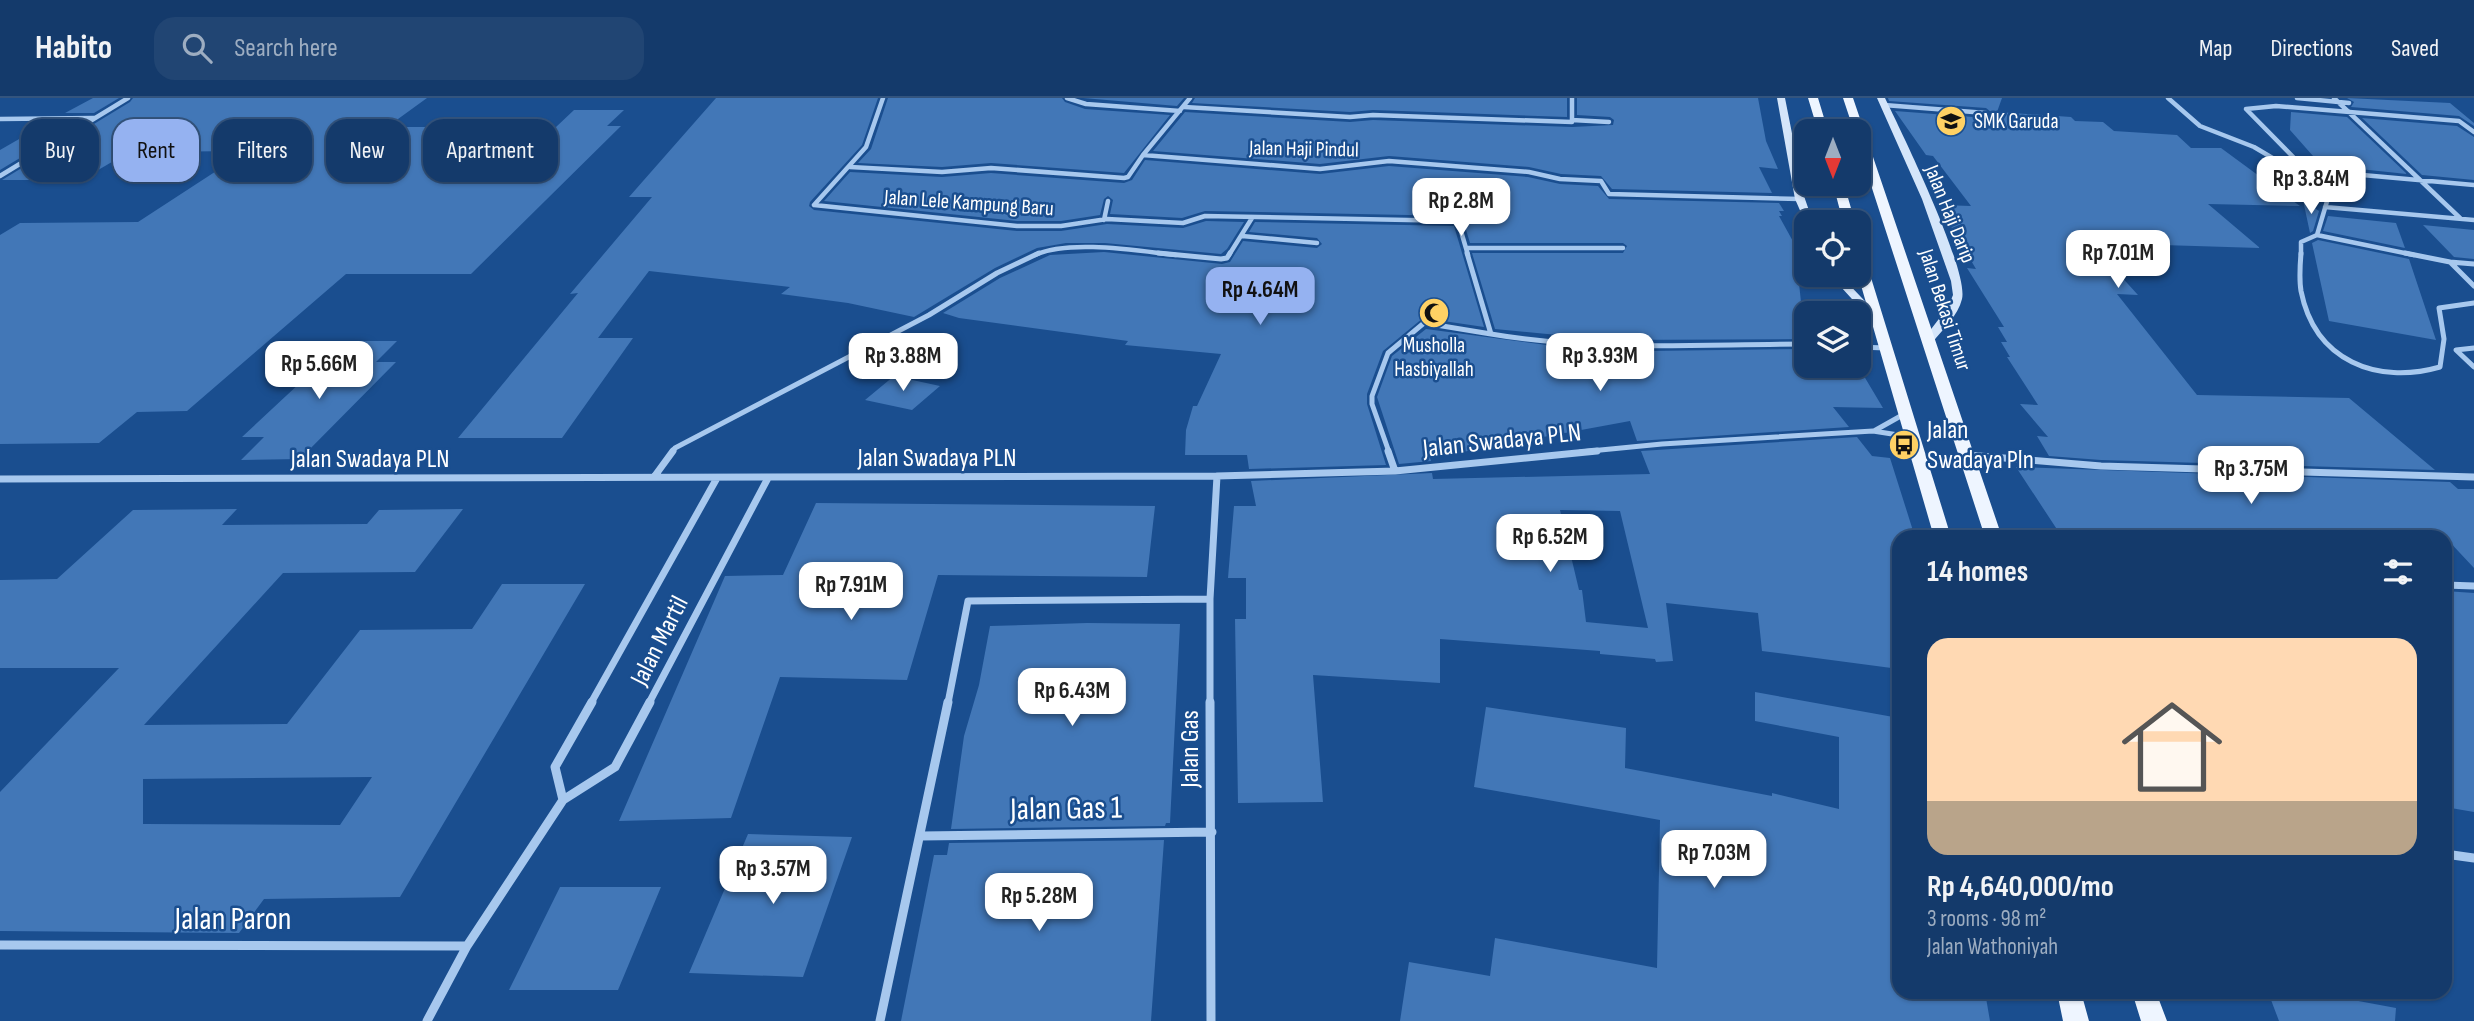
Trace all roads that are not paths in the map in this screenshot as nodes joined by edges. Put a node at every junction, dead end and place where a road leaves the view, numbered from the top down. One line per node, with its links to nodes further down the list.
1 (128, 98): 19 (street)
2 (883, 98): 26 (street, Jalan Lele Kampung Baru)
3 (1067, 98): 15 (street)
4 (1190, 98): 15 (street)
5 (1572, 98): 22 (street)
6 (1781, 98): 30 (main road)
7 (1813, 98): 20 (main road)
8 (1848, 98): 51 (main road, Jalan Bekasi Timur)
9 (2168, 98): 32 (street)
10 (2297, 98): 12 (street)
11 (2344, 98): 14 (street)
12 (2336, 100): 14 (street); 16 (street)
13 (1882, 102): 18 (street); 51 (main road, Jalan Haji Darip)
14 (2349, 103): 17 (street)
15 (1182, 109): 22 (street); 25 (street)
16 (2348, 111): 17 (street); 28 (street); 28 (street)
17 (2358, 112): 24 (street)
18 (1986, 113)
19 (96, 118): 21 (street); 27 (street)
20 (1819, 119)
21 (0, 120)
22 (1573, 120): 23 (street)
23 (1609, 122)
24 (2474, 132)
25 (1143, 155): 26 (street); 30 (street, Jalan Haji Pindul)
26 (850, 167): 36 (street, Jalan Lele Kampung Baru)
27 (0, 176)
28 (2420, 180): 29 (street); 35 (street)
29 (2474, 185)
30 (1800, 199): 33 (main road)
31 (1108, 201): 36 (street)
32 (2325, 207): 35 (street); 38 (street)
33 (1804, 210)
34 (1252, 218): 36 (street, Jalan Lele Kampung Baru); 39 (street); 41 (street, Jalan Lele Kampung Baru)
35 (2460, 218): 37 (street)
36 (1104, 220)
37 (2474, 220)
38 (2317, 235): 43 (street); 48 (street)
39 (1242, 236): 40 (street); 62 (street)
40 (1317, 243)
41 (1467, 248): 42 (street); 50 (street)
42 (1623, 248)
43 (2450, 262): 44 (street); 45 (street)
44 (2474, 264)
45 (2474, 286)
46 (1846, 287): 49 (main road)
47 (1867, 287): 49 (main road)
48 (2474, 303)
49 (1877, 320): 54 (main road)
50 (1491, 334): 52 (street); 61 (street)
51 (1928, 341): 60 (main road, Jalan Bekasi Timur)
52 (1794, 344)
53 (1871, 347): 54 (street)
54 (1887, 348): 57 (main road)
55 (2474, 348): 56 (street)
56 (2474, 367)
57 (1908, 412): 58 (street, Jalan Swadaya PLN); 59 (main road)
58 (1873, 431): 59 (street, Jalan Swadaya PLN); 61 (street, Jalan Swadaya PLN)
59 (1914, 437): 68 (main road)
60 (1967, 455): 64 (street); 69 (main road, Jalan Bekasi Timur)
61 (1395, 471): 63 (street, Jalan Swadaya PLN)
62 (654, 477): 65 (street, Jalan Swadaya PLN); 67 (street, Jalan Swadaya PLN)
63 (1217, 477): 66 (street, Jalan Swadaya PLN); 72 (street, Jalan Gas)
64 (2474, 477)
65 (717, 478): 66 (street, Jalan Swadaya PLN); 73 (street, Jalan Martil)
66 (768, 478): 73 (street, Jalan Martil)
67 (0, 479)
68 (1941, 530)
69 (1992, 530)
70 (2452, 585): 71 (street)
71 (2474, 586)
72 (1210, 599): 74 (street, Jalan Gas); 75 (street)
73 (563, 800): 79 (street, Jalan Martil)
74 (1212, 832): 75 (street, Jalan Gas 1); 84 (street, Jalan Gas)
75 (921, 836): 83 (street)
76 (2452, 855): 77 (street)
77 (2474, 858)
78 (0, 945): 79 (street, Jalan Paron)
79 (467, 946): 82 (street, Jalan Martil)
80 (2070, 999): 85 (main road)
81 (2146, 999): 86 (main road)
82 (427, 1021)
83 (880, 1021)
84 (1211, 1021)
85 (2076, 1021)
86 (2154, 1021)

